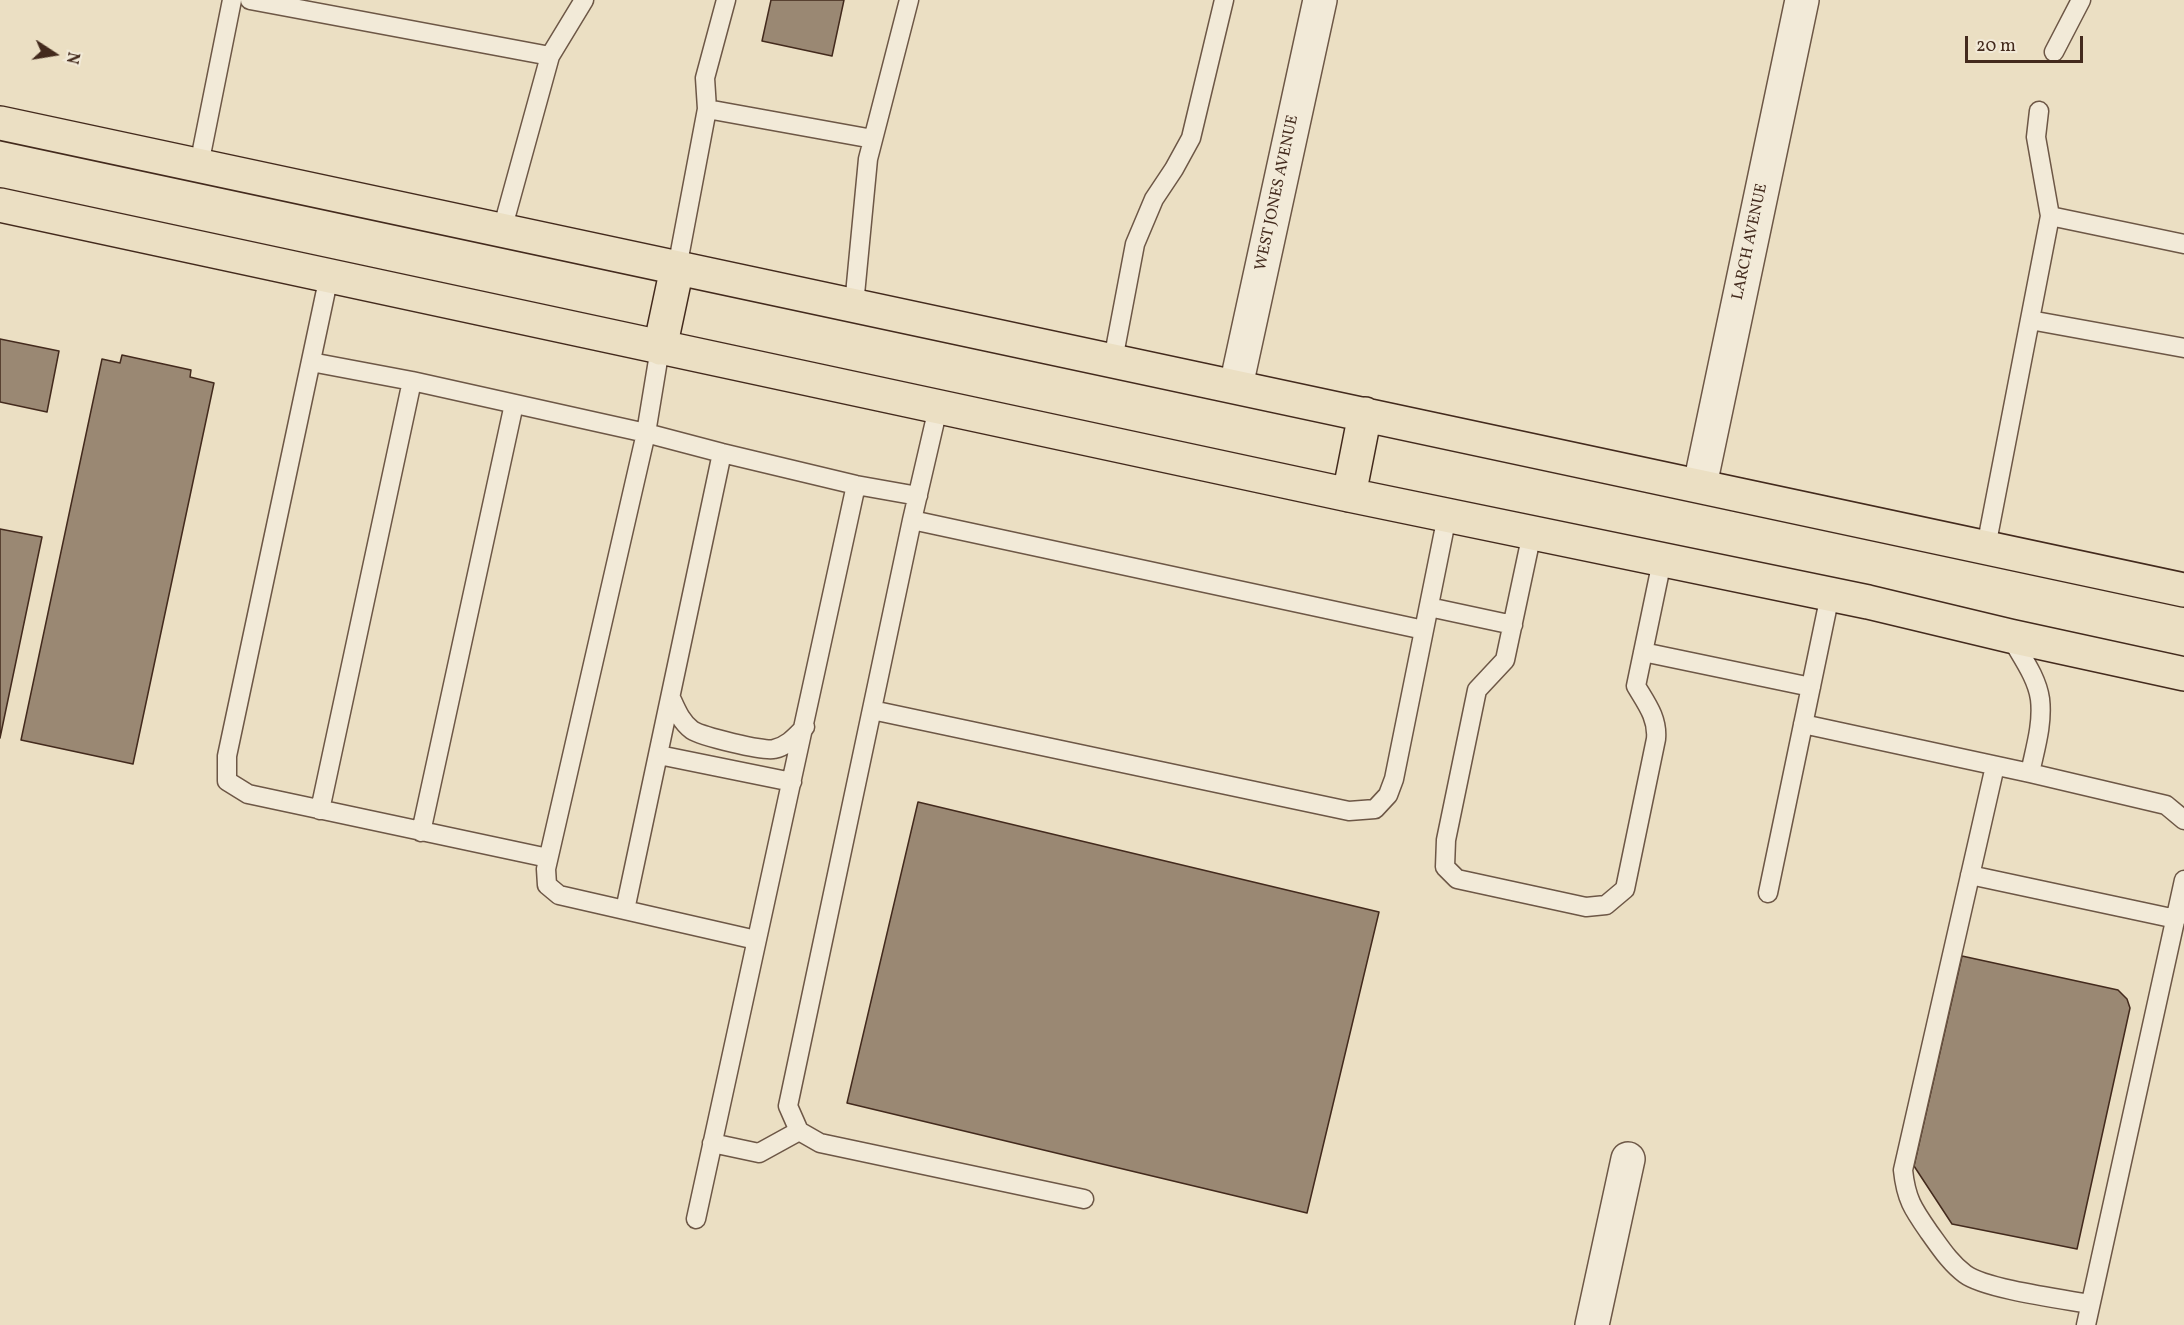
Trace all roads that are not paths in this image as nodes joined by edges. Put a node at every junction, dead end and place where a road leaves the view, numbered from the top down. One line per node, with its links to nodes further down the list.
1 (232, 0): 16 (lane)
2 (250, 0): 11 (lane)
3 (584, 0): 11 (lane)
4 (726, 0): 12 (lane)
5 (909, 0): 15 (lane)
6 (1224, 0): 27 (lane)
7 (1320, 0): 30 (street, WEST JONES AVENUE)
8 (1803, 0): 37 (street, LARCH AVENUE)
9 (2081, 0): 10 (lane)
10 (2054, 52)
11 (550, 56): 19 (lane)
12 (707, 109): 15 (lane); 21 (lane)
13 (2039, 111): 18 (lane)
14 (0, 123): 16 (main road)
15 (873, 139): 23 (lane)
16 (199, 165): 19 (main road)
17 (0, 205): 22 (main road)
18 (2050, 216): 20 (lane); 24 (lane)
19 (502, 230): 21 (main road)
20 (2184, 244)
21 (677, 267): 23 (main road); 25 (main road)
22 (329, 276): 25 (main road); 28 (lane)
23 (854, 305): 27 (main road)
24 (2030, 320): 26 (lane); 43 (lane)
25 (660, 348): 32 (main road); 34 (lane)
26 (2184, 348)
27 (1113, 360): 30 (main road)
28 (311, 362): 29 (lane); 62 (lane)
29 (412, 381): 31 (lane); 62 (lane)
30 (1236, 386): 33 (main road)
31 (514, 404): 34 (lane); 64 (lane)
32 (938, 408): 38 (main road); 39 (lane)
33 (1365, 414): 37 (main road); 38 (main road)
34 (646, 433): 35 (lane); 65 (lane)
35 (722, 453): 36 (lane); 54 (lane)
36 (856, 484): 39 (lane); 57 (lane)
37 (1700, 485): 43 (main road)
38 (1349, 495): 40 (main road)
39 (918, 496): 41 (lane)
40 (1447, 516): 42 (main road); 47 (lane)
41 (912, 520): 49 (lane); 55 (lane)
42 (1532, 533): 44 (main road); 48 (lane)
43 (1986, 547): 45 (main road)
44 (1662, 561): 46 (main road); 51 (lane)
45 (2184, 590)
46 (1830, 595): 50 (main road); 53 (lane)
47 (1428, 607): 48 (lane); 49 (lane)
48 (1513, 625): 51 (lane)
49 (1424, 630): 55 (lane)
50 (2010, 636): 52 (main road); 60 (lane)
51 (1643, 652): 53 (lane)
52 (2184, 674)
53 (1811, 687): 56 (lane)
54 (671, 698): 57 (lane); 58 (lane)
55 (872, 710): 72 (lane)
56 (1803, 724): 59 (lane); 68 (lane)
57 (804, 727): 61 (lane)
58 (659, 755): 61 (lane); 69 (lane)
59 (1995, 766): 60 (lane); 66 (lane)
60 (2030, 773): 63 (lane)
61 (792, 782): 71 (lane)
62 (320, 810): 64 (lane)
63 (2184, 820)
64 (421, 832): 65 (lane)
65 (548, 858): 69 (lane)
66 (1970, 875): 70 (lane); 77 (lane)
67 (2184, 880): 70 (lane)
68 (1768, 893)
69 (625, 910): 71 (lane)
70 (2176, 919): 77 (lane)
71 (756, 940): 73 (lane)
72 (799, 1131): 73 (lane); 75 (lane)
73 (712, 1143): 76 (lane)
74 (1628, 1159): 78 (street)
75 (1084, 1199)
76 (696, 1219)
77 (2090, 1305): 79 (lane)
78 (1592, 1325)
79 (2086, 1325)

